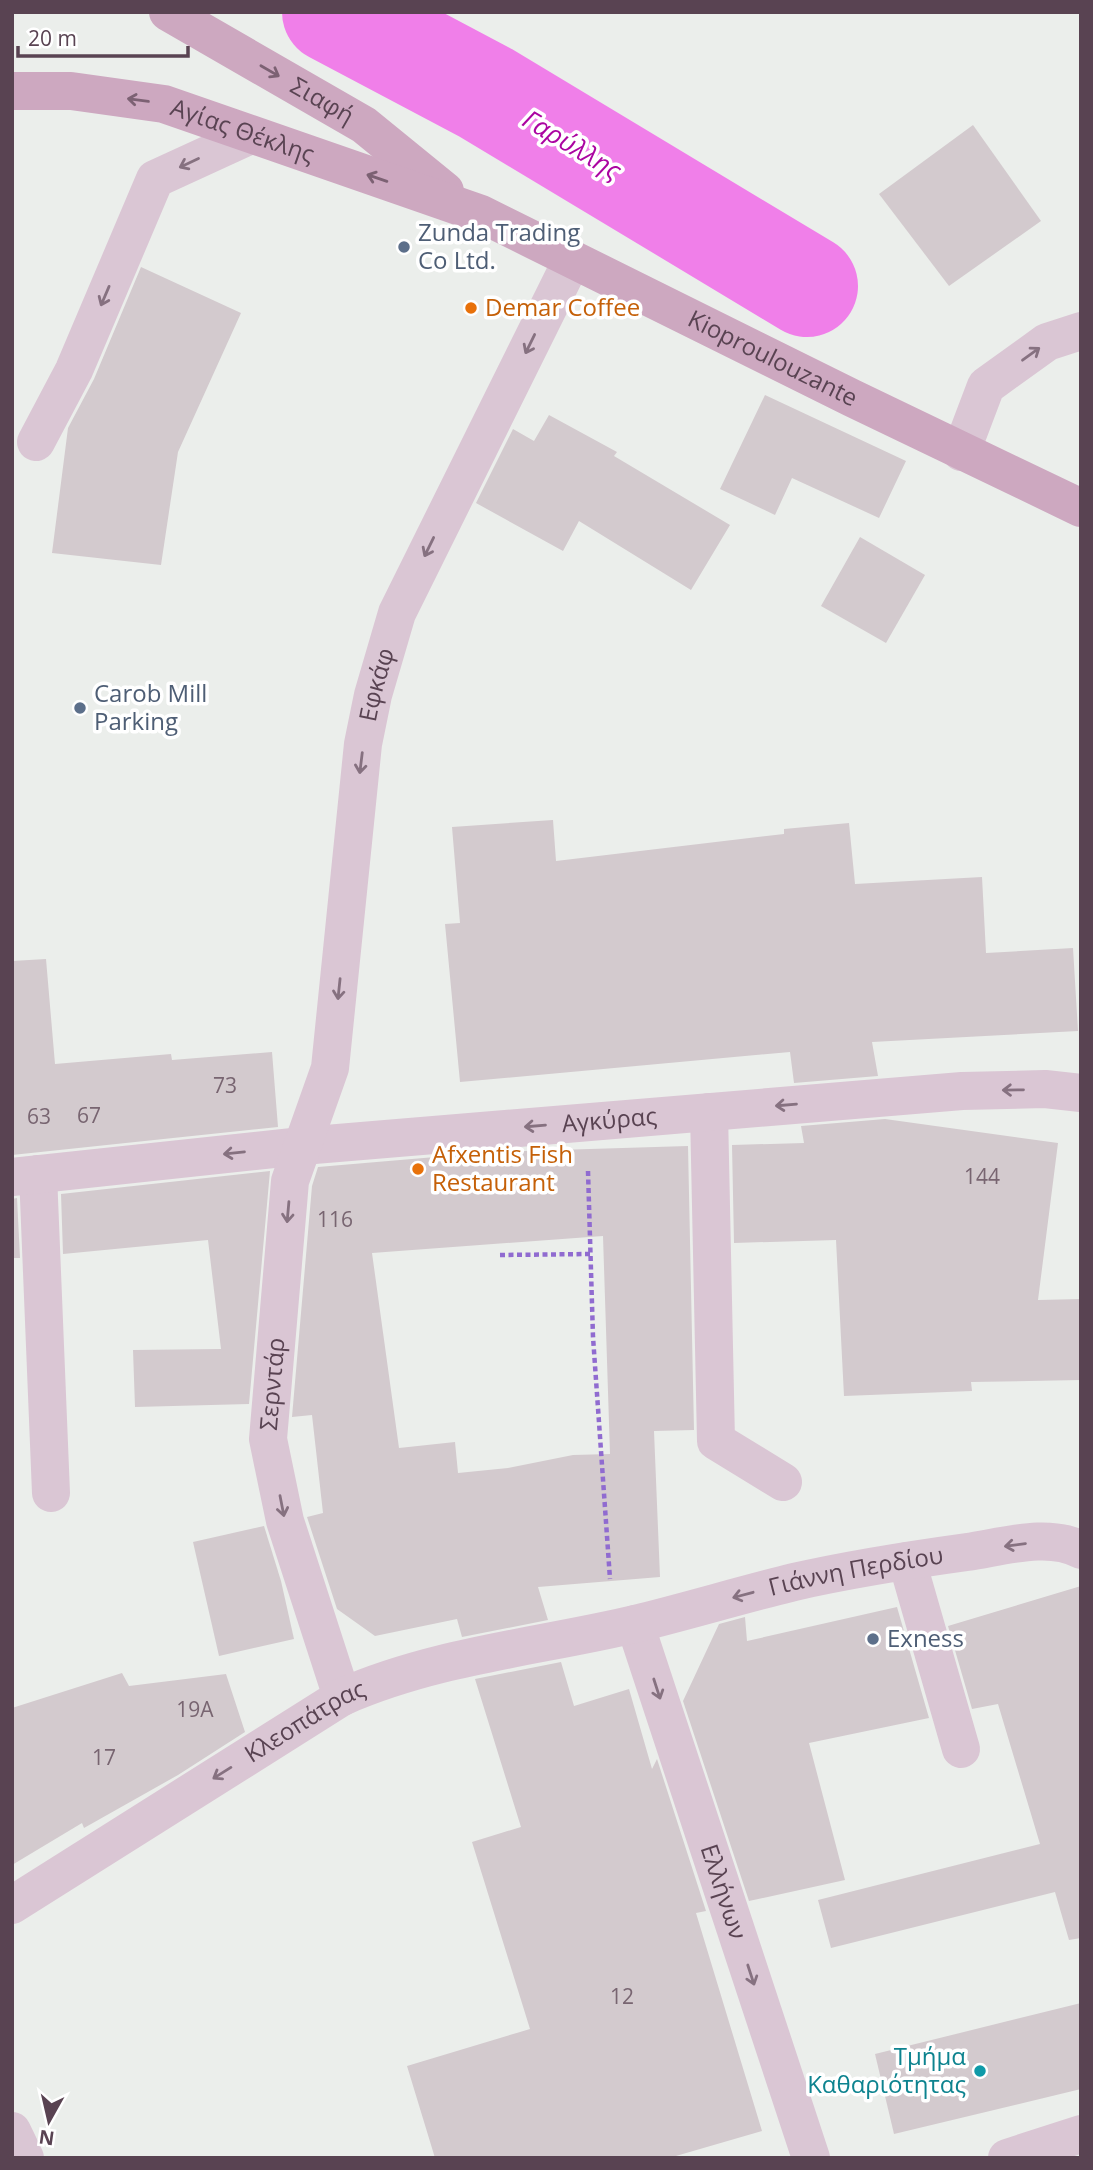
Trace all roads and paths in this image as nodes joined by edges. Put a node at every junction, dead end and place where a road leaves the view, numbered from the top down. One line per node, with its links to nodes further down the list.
1 (168, 12): 4 (main road, Σιαφή, one-way to 4)
2 (12, 91): 3 (main road, Αγίας Θέκλης, one-way to 2)
3 (251, 135): 4 (main road, Αγίας Θέκλης, one-way to 3); 7 (street, one-way to 7)
4 (465, 208): 5 (main road, Kioproulouzante)
5 (572, 260): 8 (main road, Kioproulouzante); 13 (street, Εφκάφ, one-way to 13)
6 (1081, 331): 8 (street, one-way to 6)
7 (36, 442)
8 (961, 452): 9 (main road, Kioproulouzante)
9 (1081, 508)
10 (1081, 1093): 11 (street, Αγκύρας, one-way to 11)
11 (709, 1112): 12 (street, Αγκύρας); 17 (street)
12 (587, 1122): 13 (street, Αγκύρας, one-way to 13); 15 (path)
13 (302, 1146): 14 (street, Αγκύρας, one-way to 14); 22 (street, Σερντάρ, one-way to 22)
14 (25, 1175): 18 (street)
15 (591, 1254): 16 (path); 21 (path)
16 (500, 1255)
17 (783, 1482)
18 (51, 1493)
19 (1081, 1550): 20 (street, Γιάννη Περδίου, one-way to 20)
20 (907, 1561): 21 (street, Γιάννη Περδίου, one-way to 21); 23 (street)
21 (624, 1626): 22 (street, Κλεοπάτρας); 28 (street, Ελλήνων, one-way to 28)
22 (342, 1697): 24 (street, Κλεοπάτρας, one-way to 24)
23 (961, 1749)
24 (12, 1905)
25 (12, 2131): 27 (street)
26 (1081, 2134): 29 (street)
27 (25, 2158)
28 (811, 2158)
29 (1007, 2158)

